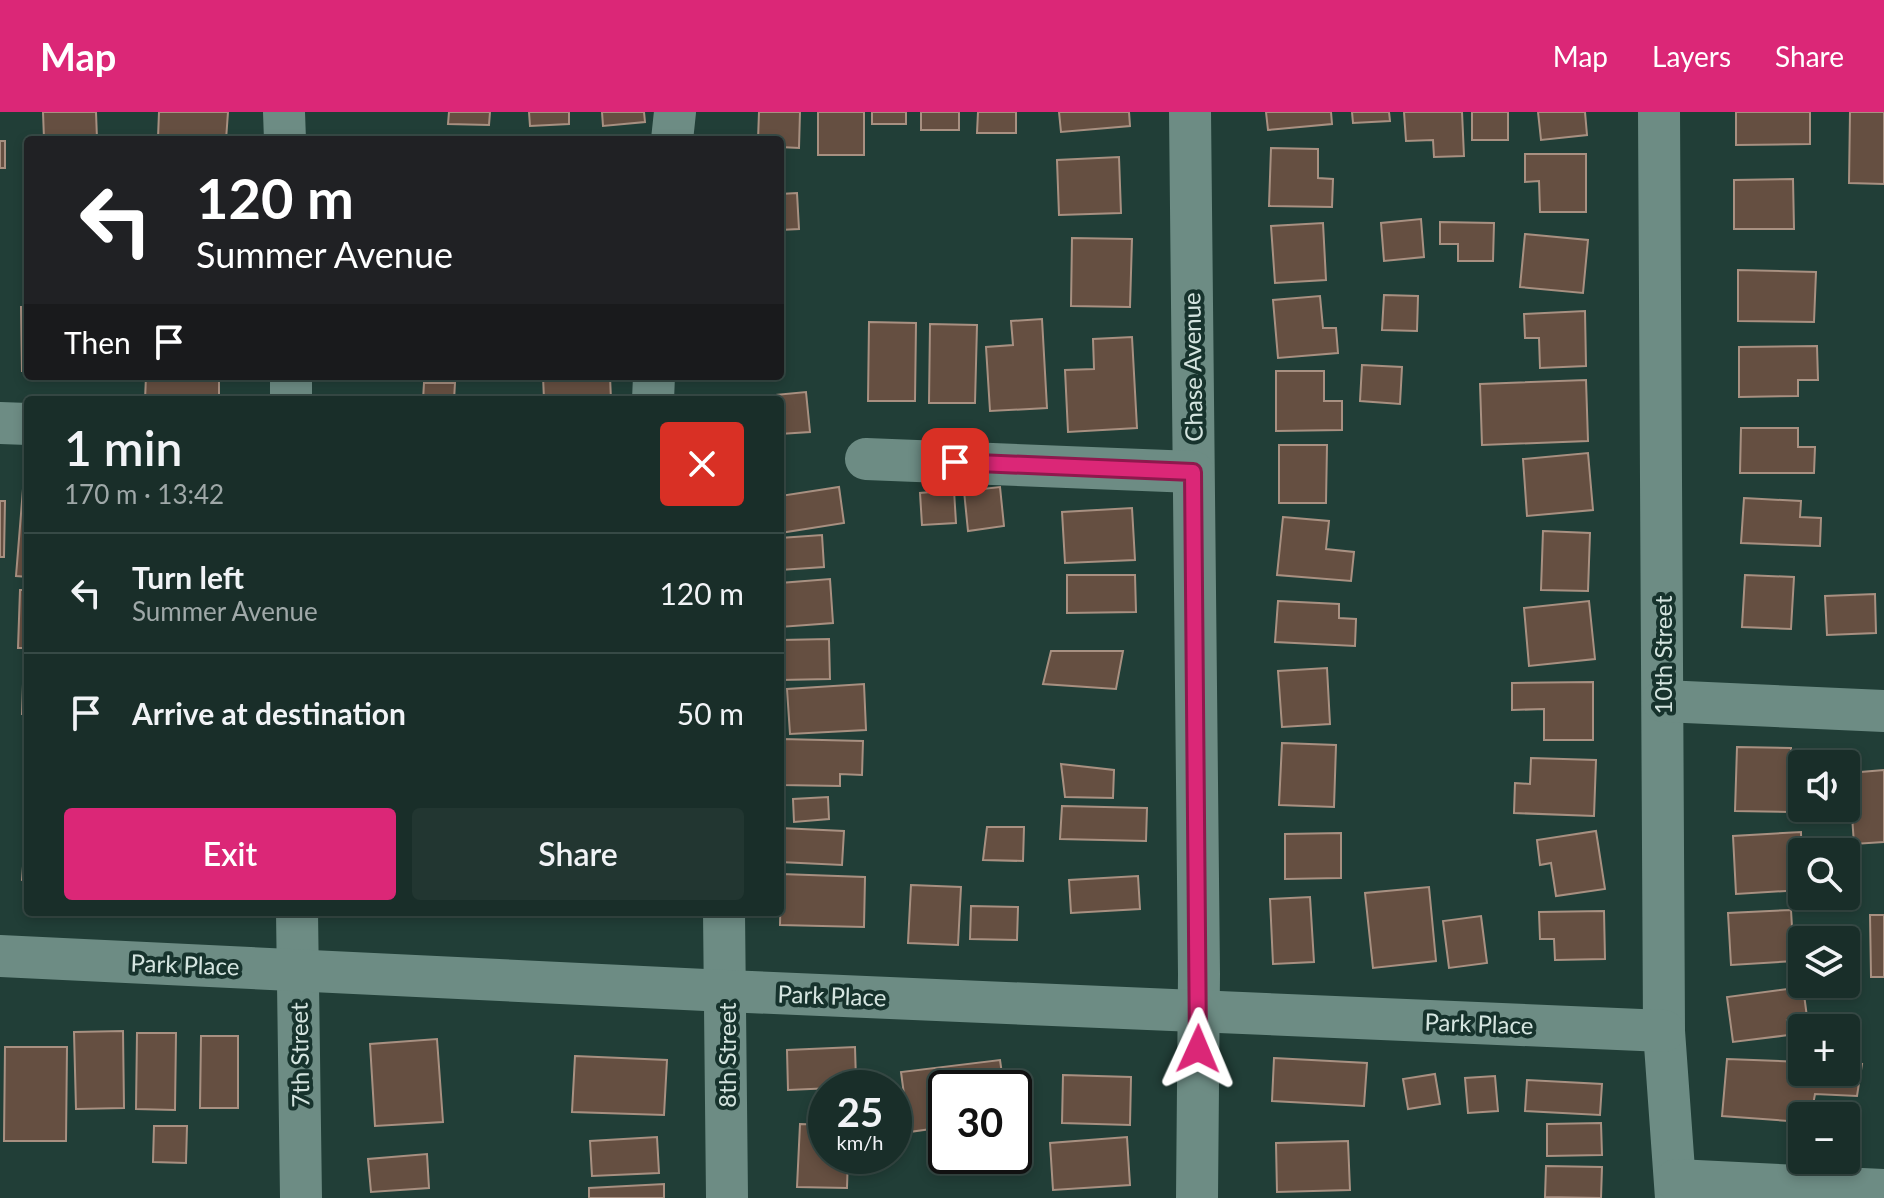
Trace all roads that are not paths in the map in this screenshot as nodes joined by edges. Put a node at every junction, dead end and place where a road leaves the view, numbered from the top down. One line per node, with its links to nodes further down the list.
1 (284, 112): 5 (street)
2 (675, 112): 6 (street)
3 (1190, 112): 10 (street, Chase Avenue)
4 (1659, 112): 11 (street, 10th Street)
5 (285, 136)
6 (672, 136)
7 (0, 423): 8 (street)
8 (24, 424)
9 (866, 459): 10 (street)
10 (1193, 472): 18 (street, Chase Avenue)
11 (1663, 701): 12 (street); 19 (street, 10th Street)
12 (1884, 711)
13 (297, 916): 16 (street, 7th Street)
14 (724, 916): 17 (street, 8th Street)
15 (0, 956): 16 (street, Park Place)
16 (298, 969): 17 (street, Park Place); 22 (street, 7th Street)
17 (726, 991): 18 (street, Park Place); 23 (street, 8th Street)
18 (1198, 1011): 19 (street, Park Place); 24 (street, Chase Avenue)
19 (1664, 1031): 20 (street, 10th Street)
20 (1676, 1189): 21 (street)
21 (1884, 1190)
22 (301, 1198)
23 (727, 1198)
24 (1197, 1198)

